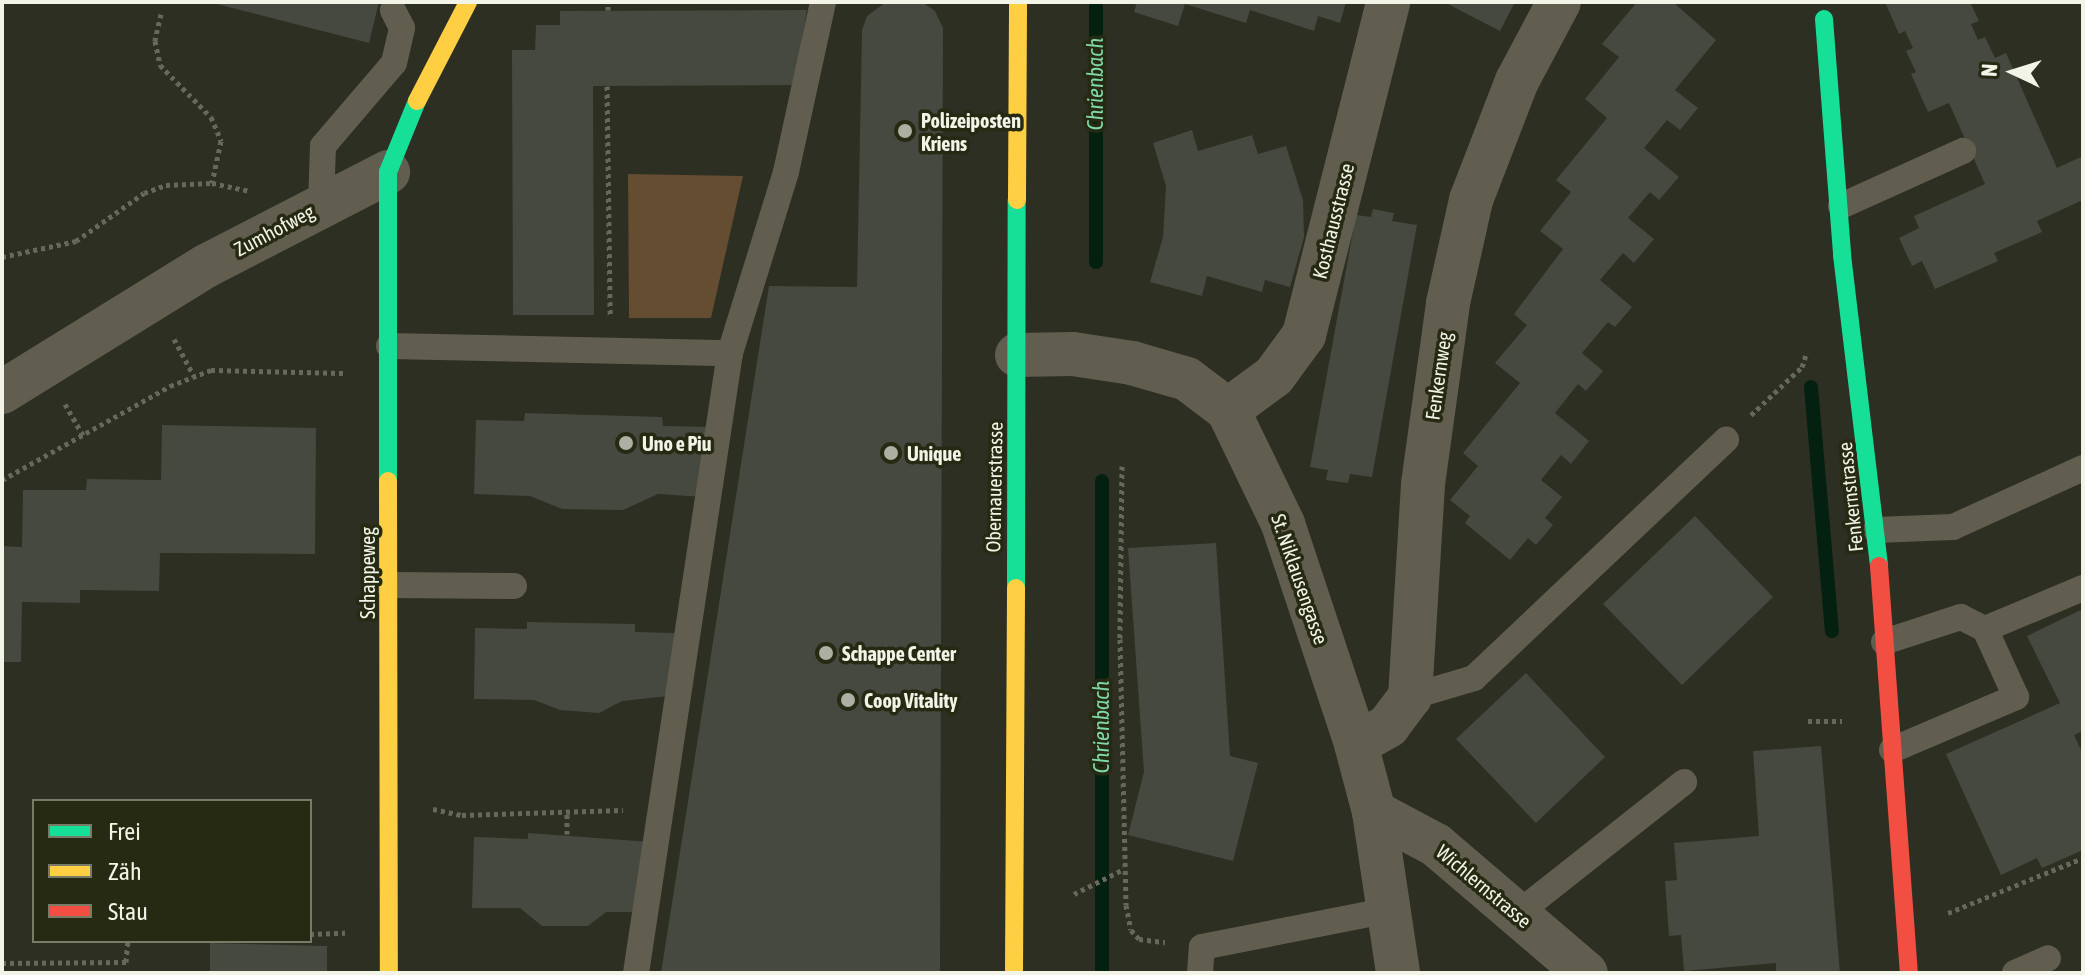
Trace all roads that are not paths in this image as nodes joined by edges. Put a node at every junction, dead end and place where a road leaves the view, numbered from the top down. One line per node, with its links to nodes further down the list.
1 (468, 2): 9 (street)
2 (823, 2): 13 (lane)
3 (1018, 2): 14 (street, Obernauerstrasse)
4 (1388, 2): 16 (street, Kosthausstrasse)
5 (1559, 2): 25 (street, Fenkernweg)
6 (393, 10): 10 (lane)
7 (1824, 19): 11 (street, Fenkernstrasse)
8 (1963, 151): 11 (lane)
9 (388, 172): 10 (street, Zumhofweg); 12 (street, Schappeweg)
10 (321, 206): 15 (street, Zumhofweg)
11 (1841, 206): 19 (street, Fenkernstrasse)
12 (389, 346): 13 (lane); 20 (street, Schappeweg)
13 (730, 353): 35 (lane)
14 (1017, 355): 16 (street, St. Niklausengasse); 36 (street, Obernauerstrasse)
15 (2, 392)
16 (1228, 410): 26 (street, St. Niklausengasse)
17 (1726, 440): 25 (lane)
18 (2083, 468): 19 (lane)
19 (1876, 530): 24 (street, Fenkernstrasse)
20 (389, 585): 21 (lane); 34 (street, Schappeweg)
21 (514, 586)
22 (2083, 588): 23 (lane)
23 (1985, 629): 24 (lane); 27 (lane)
24 (1884, 642): 27 (street, Fenkernstrasse)
25 (1410, 697): 26 (street)
26 (1356, 744): 29 (street, St. Niklausengasse)
27 (1892, 750): 39 (street, Fenkernstrasse)
28 (1684, 782): 31 (lane)
29 (1374, 812): 30 (street, St. Niklausengasse); 31 (street, Wichlernstrasse)
30 (1389, 910): 33 (lane); 37 (street, St. Niklausengasse)
31 (1517, 914): 38 (street, Wichlernstrasse)
32 (2048, 958): 40 (lane)
33 (1201, 960)
34 (389, 973)
35 (636, 973)
36 (1014, 973)
37 (1398, 973)
38 (1586, 973)
39 (1909, 973)
40 (2015, 973)

